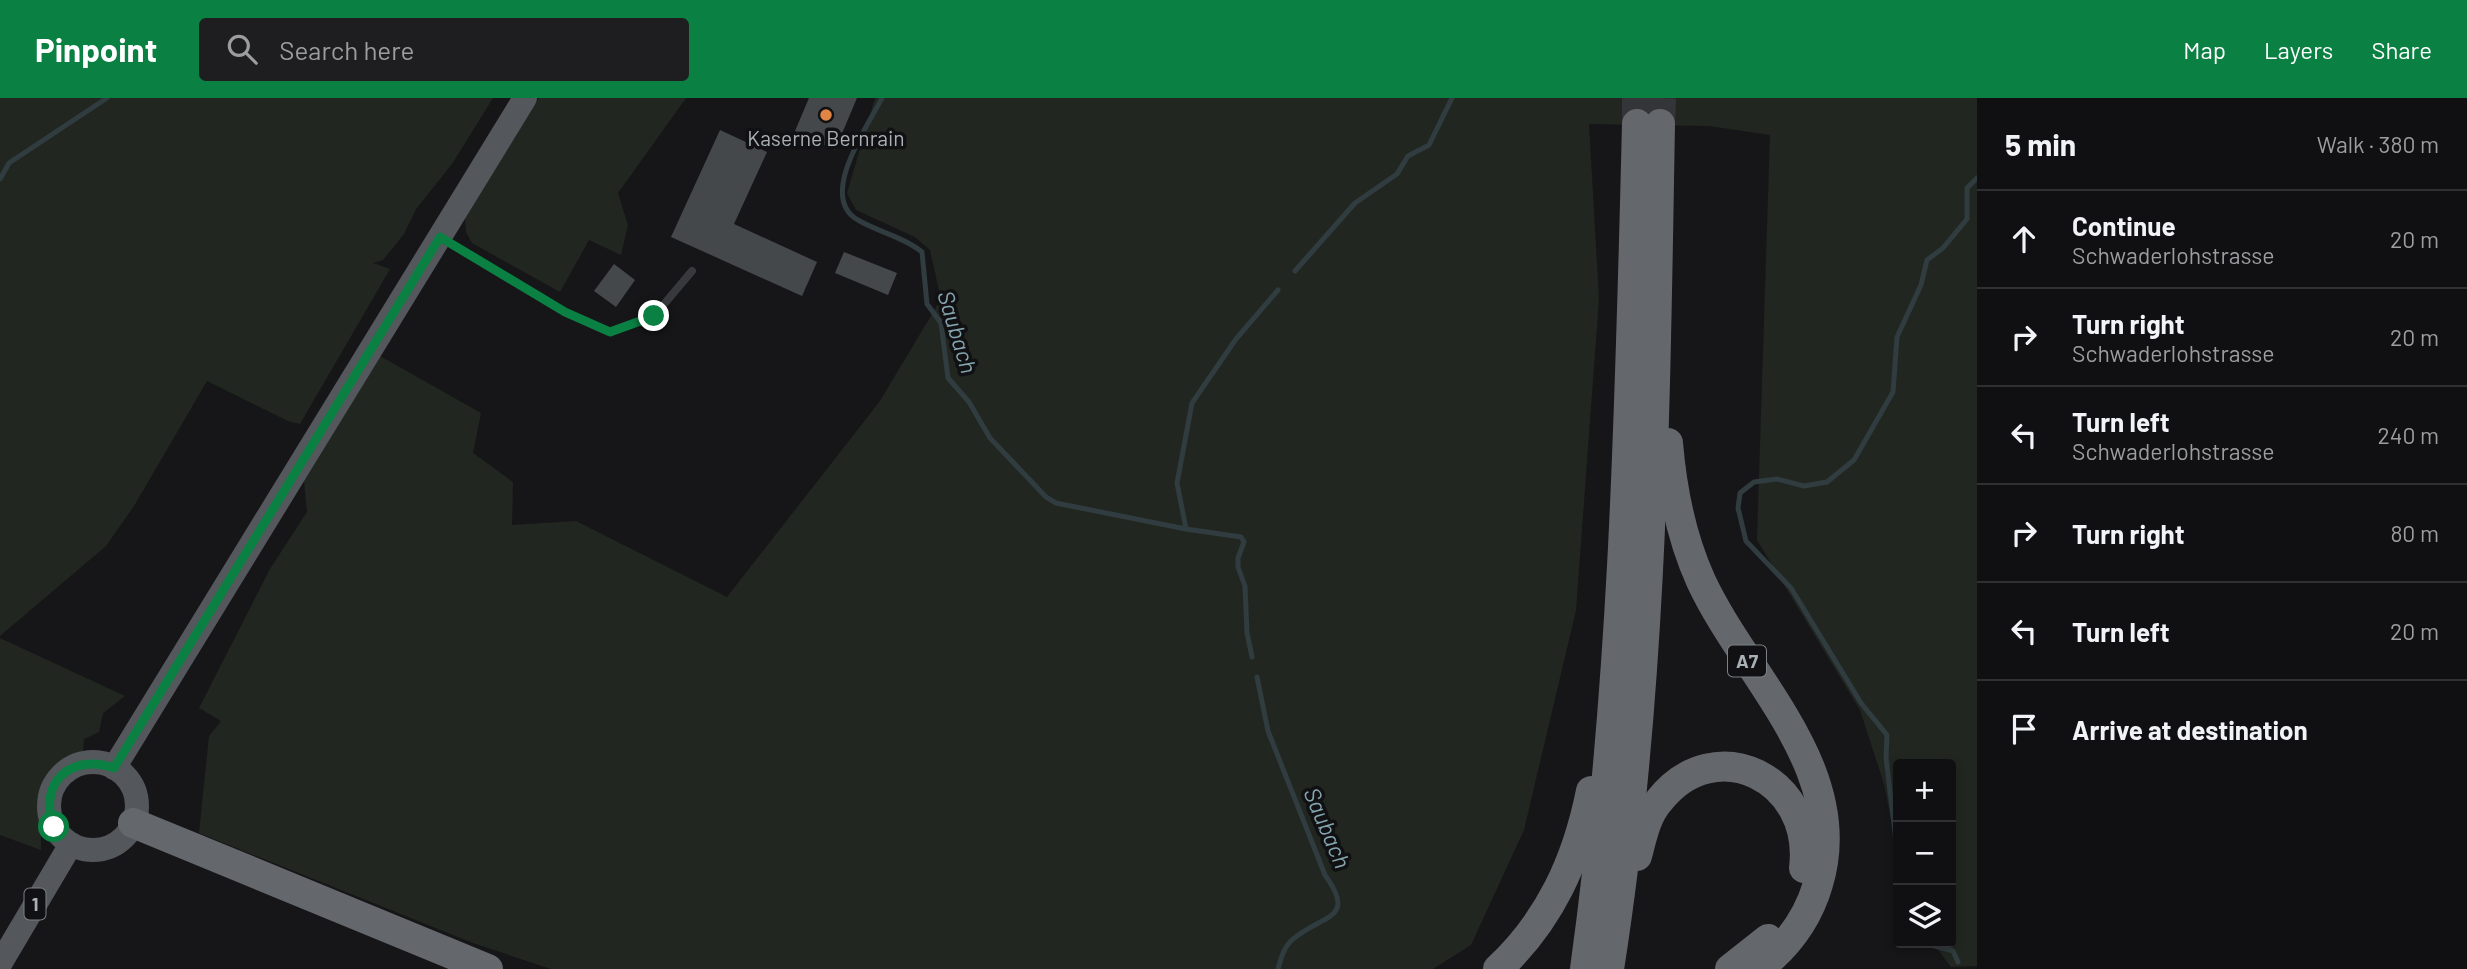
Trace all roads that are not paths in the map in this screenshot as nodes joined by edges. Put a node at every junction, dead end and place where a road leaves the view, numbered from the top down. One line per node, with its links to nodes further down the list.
1 (525, 98): 2 (main road)
2 (440, 237): 3 (lane); 6 (main road)
3 (692, 271)
4 (1656, 331): 5 (highway, A7); 9 (highway, A7); 16 (highway, A7)
5 (1616, 667): 12 (highway, A7); 13 (highway, A7)
6 (114, 768): 7 (main road); 8 (main road)
7 (134, 823): 8 (main road); 11 (highway)
8 (71, 844): 10 (main road, 1)
9 (1614, 937): 14 (highway, A7); 15 (highway, A7)
10 (0, 964)
11 (488, 969)
12 (1498, 969)
13 (1585, 969)
14 (1609, 969)
15 (1730, 969)
16 (1758, 969)

